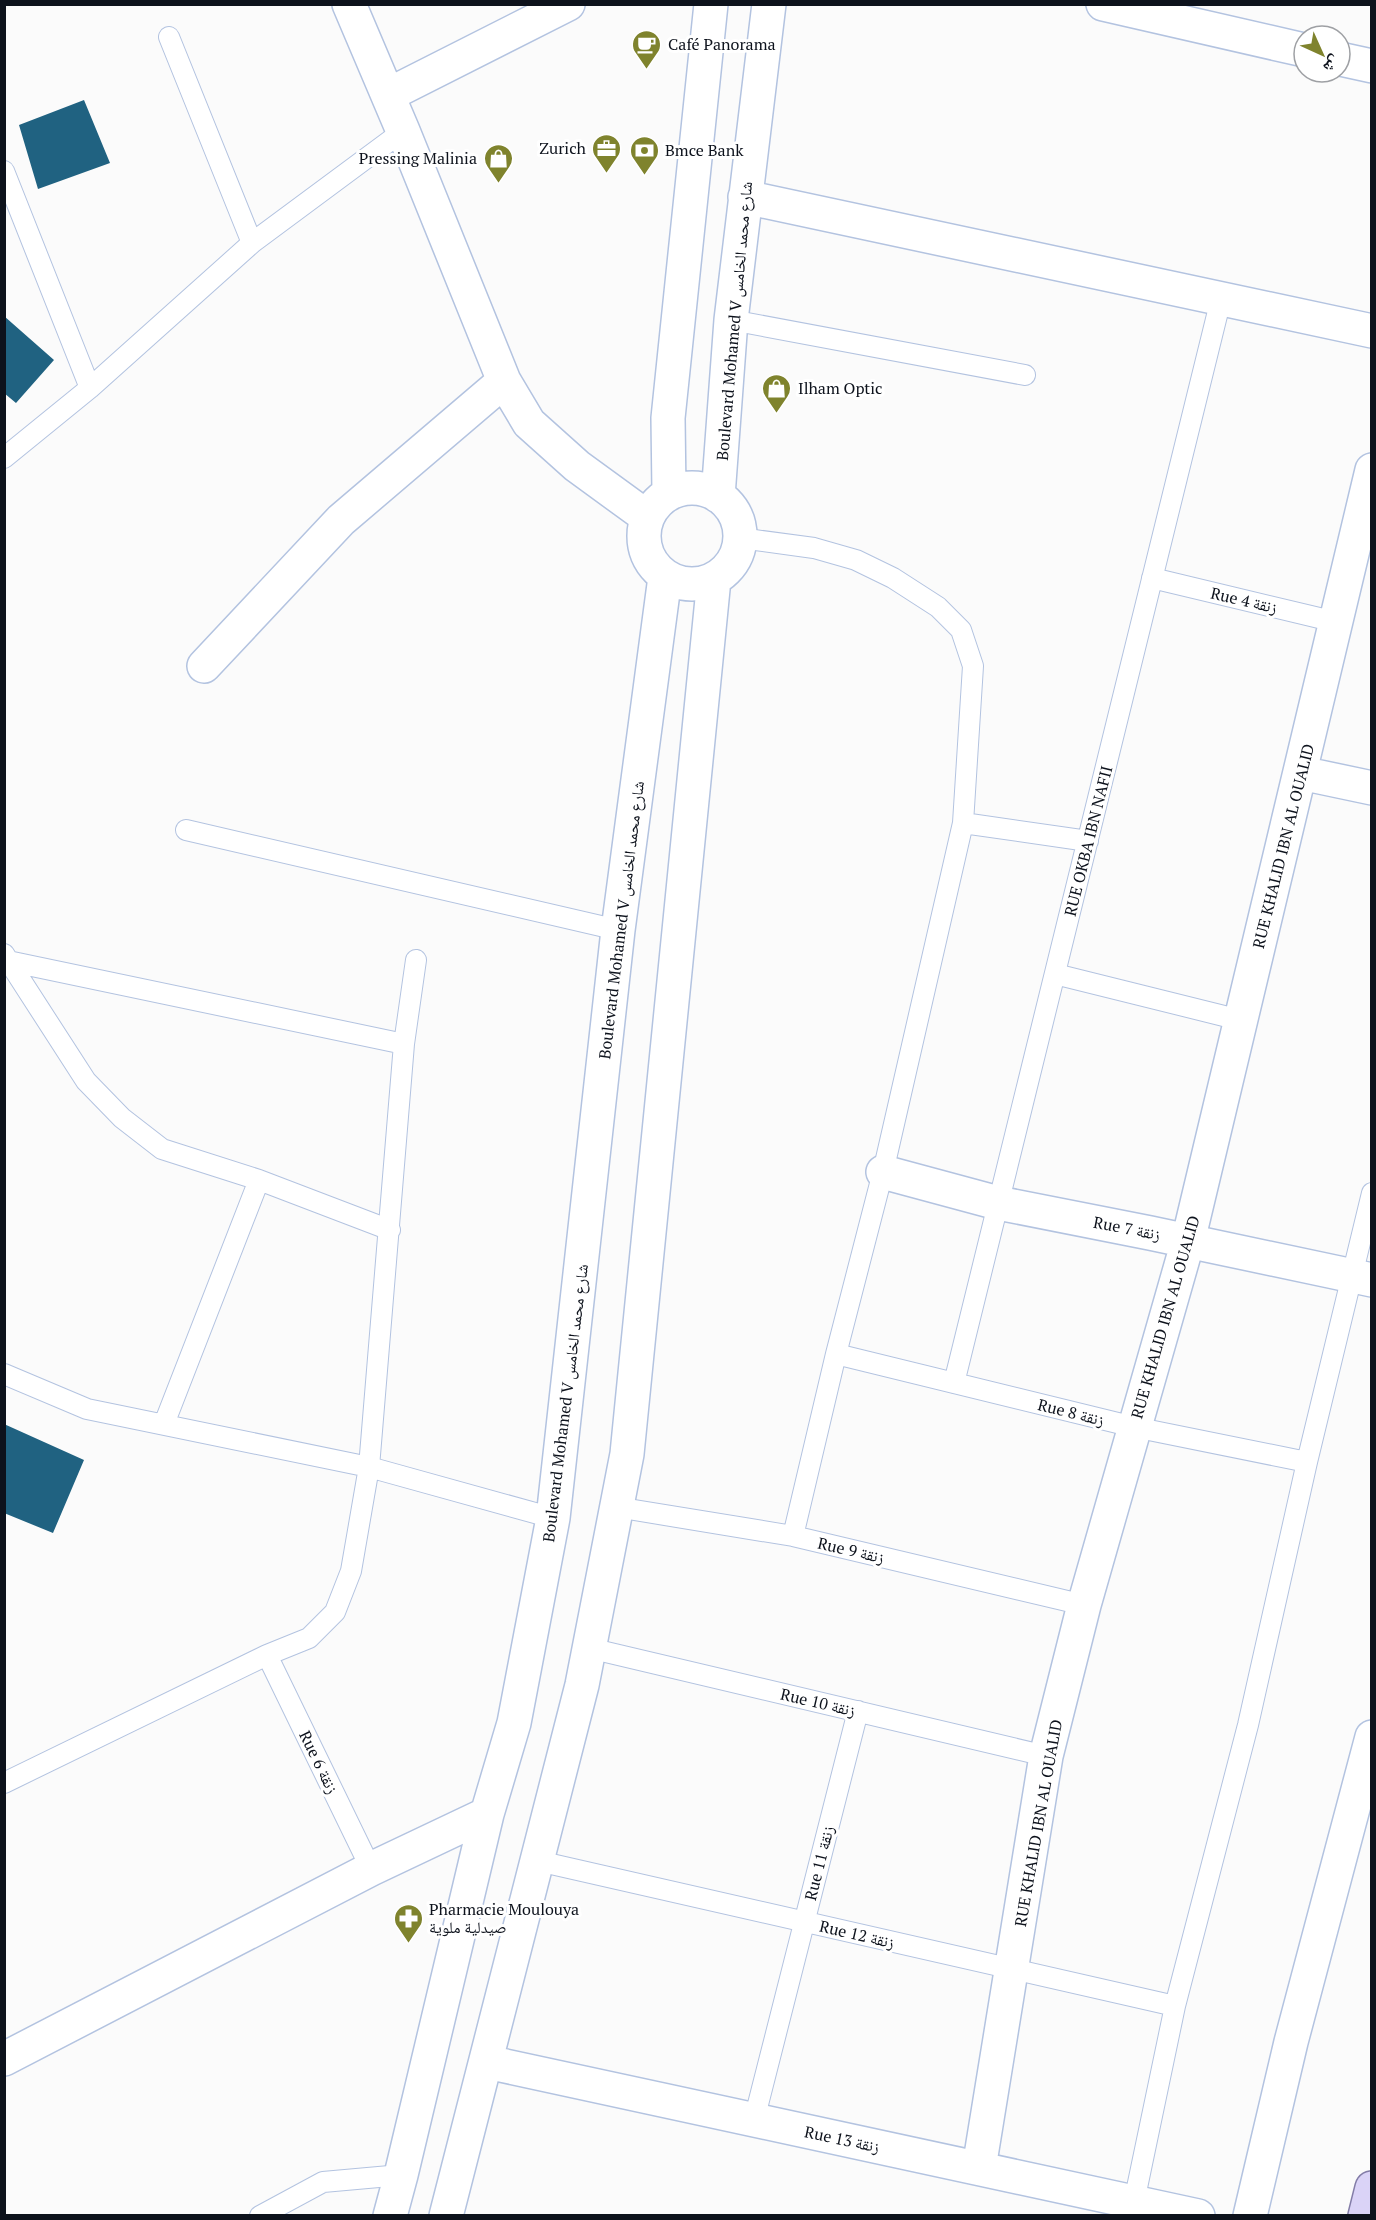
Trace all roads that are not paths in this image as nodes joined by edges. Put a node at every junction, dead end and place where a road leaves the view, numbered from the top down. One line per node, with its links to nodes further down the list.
1 (350, 4): 10 (street)
2 (711, 4): 23 (street)
3 (769, 4): 13 (street, Boulevard Mohamed V شارع محمد الخامس)
4 (1120, 6): 7 (street)
5 (553, 8): 10 (street)
6 (169, 37): 14 (lane)
7 (1292, 47)
8 (1352, 62): 9 (street)
9 (1371, 66)
10 (388, 95): 11 (street)
11 (403, 131): 14 (lane); 19 (street)
12 (4, 171): 20 (lane)
13 (745, 197): 15 (street); 16 (street, Boulevard Mohamed V شارع محمد الخامس)
14 (252, 243): 20 (lane)
15 (1221, 299): 17 (street); 29 (lane, RUE OKBA IBN NAFII)
16 (731, 320): 18 (lane); 24 (street, Boulevard Mohamed V شارع محمد الخامس)
17 (1371, 331)
18 (1025, 375)
19 (504, 381): 25 (street); 31 (street)
20 (90, 388): 21 (lane)
21 (4, 458)
22 (1371, 470): 30 (street, RUE KHALID IBN AL OUALID)
23 (669, 493): 24 (street); 25 (street)
24 (718, 496): 26 (street)
25 (647, 518): 27 (street)
26 (740, 538): 28 (street); 34 (lane)
27 (665, 577): 28 (street); 37 (street, Boulevard Mohamed V شارع محمد الخامس)
28 (714, 579): 57 (street)
29 (1152, 579): 30 (lane, Rue 4 زنقة); 36 (lane, RUE OKBA IBN NAFII)
30 (1336, 622): 32 (street, RUE KHALID IBN AL OUALID)
31 (204, 666)
32 (1301, 773): 33 (street); 41 (street, RUE KHALID IBN AL OUALID)
33 (1371, 788)
34 (963, 823): 36 (lane); 43 (lane)
35 (186, 830): 37 (lane)
36 (1088, 841): 40 (lane, RUE OKBA IBN NAFII)
37 (618, 930): 58 (street, Boulevard Mohamed V شارع محمد الخامس)
38 (6, 957): 42 (lane); 44 (lane)
39 (416, 960): 42 (lane)
40 (1055, 974): 41 (lane); 46 (lane, RUE OKBA IBN NAFII)
41 (1240, 1020): 48 (street, RUE KHALID IBN AL OUALID)
42 (404, 1044): 47 (lane)
43 (884, 1172): 46 (street, Rue 7 زنقة); 50 (lane)
44 (259, 1180): 47 (lane); 53 (lane)
45 (1371, 1193): 49 (lane)
46 (998, 1203): 48 (street, Rue 7 زنقة); 52 (lane, RUE OKBA IBN NAFII)
47 (390, 1230): 56 (lane)
48 (1188, 1241): 49 (street, Rue 7 زنقة); 54 (street, RUE KHALID IBN AL OUALID)
49 (1361, 1278): 55 (lane)
50 (836, 1354): 52 (lane, Rue 8 زنقة); 59 (lane)
51 (4, 1374): 53 (lane)
52 (954, 1383): 54 (lane, Rue 8 زنقة)
53 (164, 1424): 56 (lane)
54 (1134, 1427): 55 (lane, Rue 8 زنقة); 60 (street, RUE KHALID IBN AL OUALID)
55 (1307, 1462): 73 (lane)
56 (369, 1467): 58 (lane); 62 (lane)
57 (616, 1507): 59 (lane, Rue 9 زنقة); 61 (street)
58 (553, 1518): 68 (street, Boulevard Mohamed V شارع محمد الخامس)
59 (793, 1536): 60 (lane, Rue 9 زنقة)
60 (1084, 1605): 65 (street, RUE KHALID IBN AL OUALID)
61 (589, 1648): 63 (lane, Rue 10 زنقة); 69 (street)
62 (267, 1655): 66 (lane); 70 (lane, Rue 6 زنقة)
63 (858, 1712): 65 (lane, Rue 10 زنقة); 71 (lane, Rue 11 زنقة)
64 (1371, 1737): 67 (street)
65 (1046, 1756): 72 (street, RUE KHALID IBN AL OUALID)
66 (4, 1783)
67 (1366, 1788): 85 (street)
68 (487, 1814): 70 (street); 78 (street, Boulevard Mohamed V شارع محمد الخامس)
69 (538, 1861): 71 (lane, Rue 12 زنقة); 75 (street)
70 (371, 1869): 74 (street)
71 (804, 1922): 72 (lane, Rue 12 زنقة); 76 (lane, Rue 11 زنقة)
72 (1012, 1970): 73 (lane, Rue 12 زنقة); 77 (street, RUE KHALID IBN AL OUALID)
73 (1175, 2006): 80 (lane)
74 (4, 2059)
75 (487, 2062): 76 (street, Rue 13 زنقة); 83 (street)
76 (754, 2120): 77 (street, Rue 13 زنقة)
77 (979, 2168): 80 (street, Rue 13 زنقة)
78 (401, 2175): 81 (lane); 82 (street, Boulevard Mohamed V شارع محمد الخامس)
79 (1371, 2188): 86 (main road)
80 (1134, 2202): 84 (street, Rue 13 زنقة)
81 (260, 2216)
82 (390, 2216)
83 (446, 2216)
84 (1198, 2216)
85 (1250, 2216)
86 (1365, 2216)

